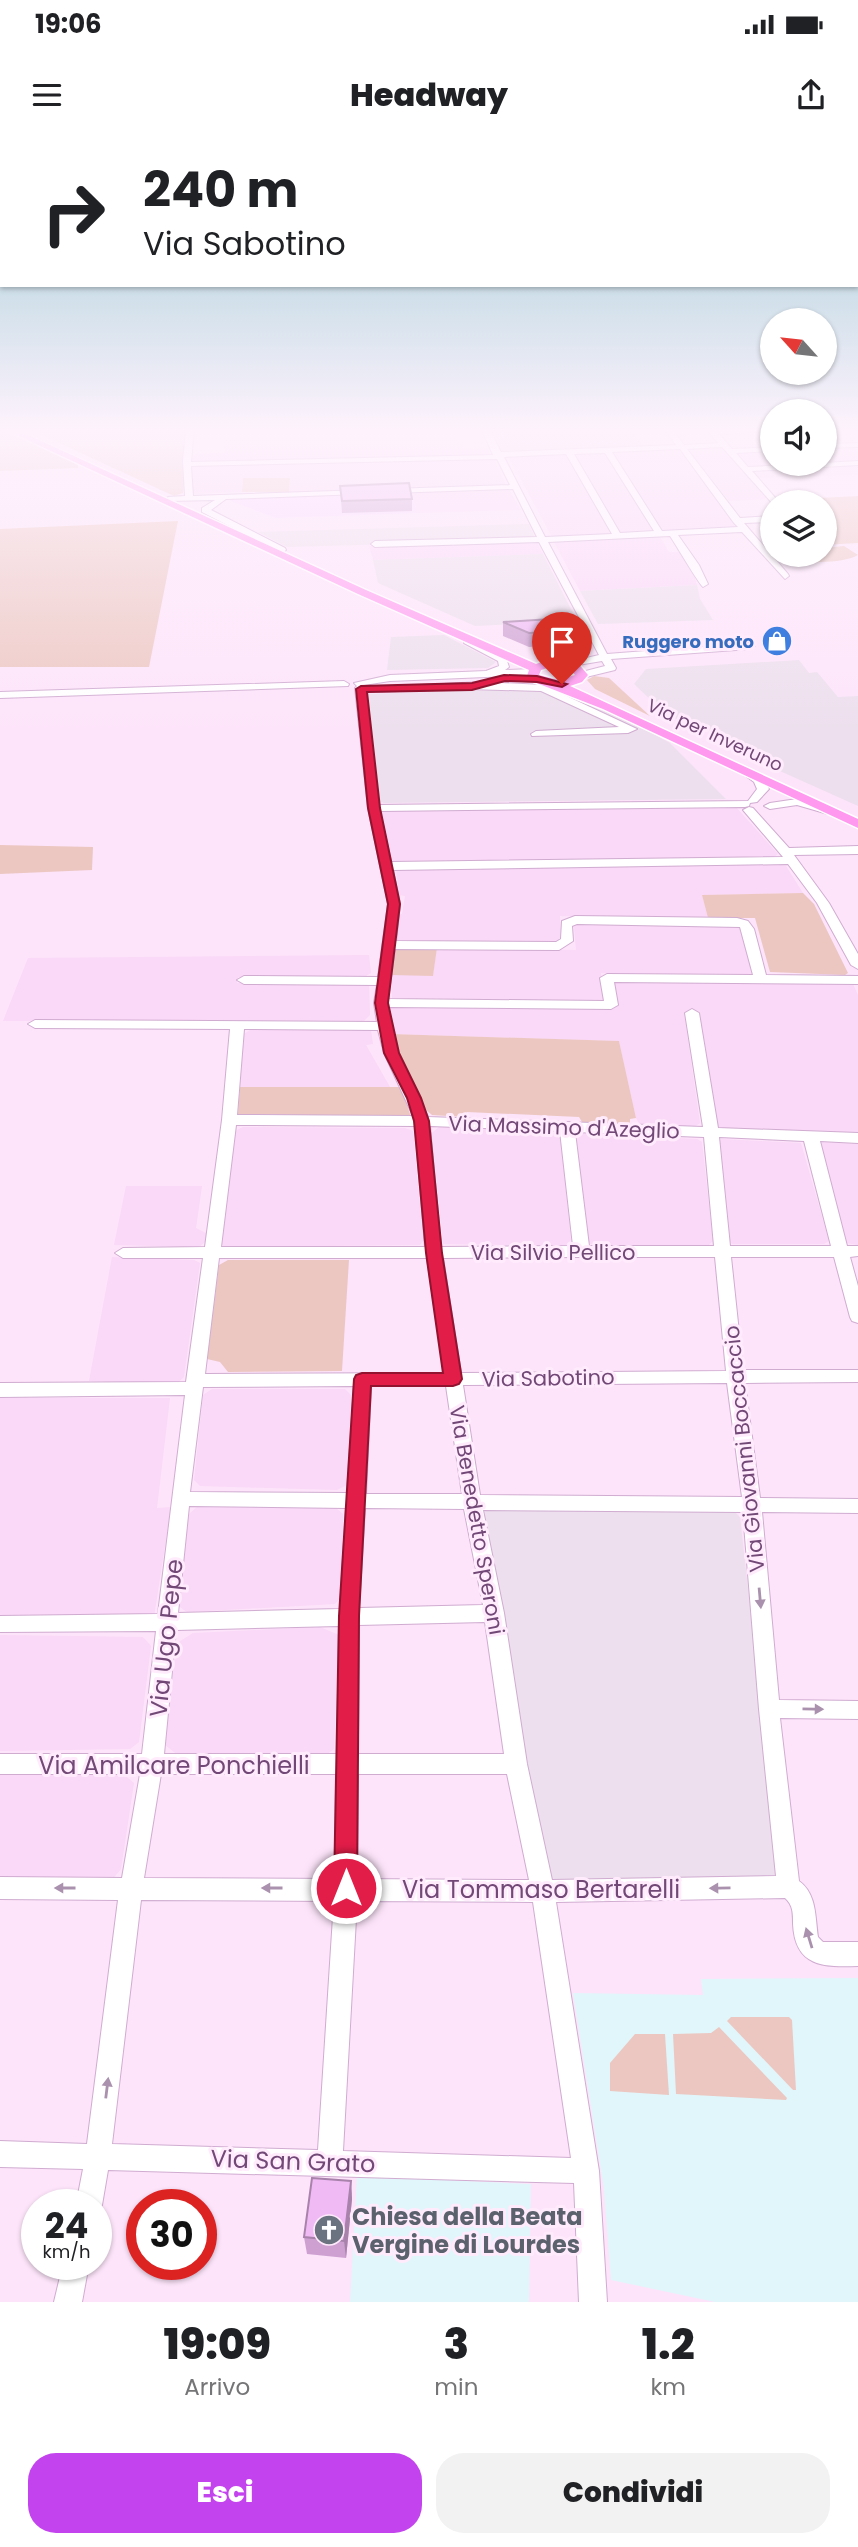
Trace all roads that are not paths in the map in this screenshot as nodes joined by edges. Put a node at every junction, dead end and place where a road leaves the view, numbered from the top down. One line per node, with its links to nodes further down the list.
1 (230, 531): 16 (main road)
2 (240, 531): 13 (main road)
3 (245, 531): 13 (street)
4 (537, 531): 11 (street)
5 (614, 531): 10 (street)
6 (710, 531): 9 (street)
7 (746, 531): 14 (street)
8 (659, 533): 9 (street); 10 (street)
9 (672, 533): 15 (street)
10 (617, 536): 11 (street)
11 (541, 539): 12 (street); 18 (street)
12 (375, 544)
13 (282, 550): 19 (main road)
14 (786, 576)
15 (703, 584)
16 (462, 637): 22 (main road); 25 (street)
17 (750, 646): 18 (street)
18 (604, 656): 20 (street); 21 (street)
19 (550, 663): 20 (main road); 22 (main road)
20 (572, 663): 21 (street); 24 (main road, Via per Inveruno)
21 (611, 668): 24 (street)
22 (535, 673): 25 (street); 25 (street); 27 (main road, Via per Inveruno)
23 (449, 676): 25 (street); 25 (street); 26 (street)
24 (581, 677): 27 (main road); 37 (main road, Via per Inveruno)
25 (504, 681): 26 (street); 30 (street)
26 (352, 682): 28 (street); 34 (street, Via Benedetto Speroni)
27 (555, 684): 29 (main road, Via per Inveruno)
28 (0, 694)
29 (652, 727): 30 (street); 32 (main road, Via per Inveruno)
30 (632, 729): 31 (street)
31 (536, 734)
32 (744, 770): 33 (street); 36 (main road, Via per Inveruno)
33 (749, 805): 34 (street); 35 (street); 39 (street)
34 (374, 808): 42 (street, Via Benedetto Speroni)
35 (767, 809): 36 (street); 39 (street)
36 (838, 814): 38 (main road, Via per Inveruno)
37 (858, 814)
38 (858, 824)
39 (764, 827): 41 (street)
40 (858, 850): 41 (street)
41 (789, 856): 42 (street); 44 (street)
42 (387, 866): 43 (street, Via Benedetto Speroni)
43 (389, 945): 45 (street); 48 (street, Via Benedetto Speroni)
44 (858, 965)
45 (760, 978): 46 (street); 49 (street)
46 (858, 980)
47 (244, 981): 48 (street)
48 (384, 981): 49 (street, Via Benedetto Speroni)
49 (381, 1003): 53 (street, Via Benedetto Speroni)
50 (692, 1013): 57 (street, Via Giovanni Boccaccio)
51 (34, 1024): 52 (street)
52 (237, 1026): 53 (street); 54 (street, Via Ugo Pepe)
53 (384, 1026): 55 (street, Via Benedetto Speroni)
54 (229, 1120): 55 (street, Via Massimo d'Azeglio); 66 (street, Via Ugo Pepe)
55 (422, 1121): 56 (street, Via Massimo d'Azeglio); 65 (street, Via Benedetto Speroni)
56 (567, 1127): 57 (street, Via Massimo d'Azeglio); 62 (street)
57 (711, 1133): 58 (street, Via Massimo d'Azeglio); 63 (street, Via Giovanni Boccaccio)
58 (811, 1137): 59 (street, Via Massimo d'Azeglio); 60 (street)
59 (858, 1138)
60 (840, 1251): 61 (street, Via Silvio Pellico); 63 (street, Via Silvio Pellico); 67 (street)
61 (858, 1251)
62 (582, 1252): 63 (street, Via Silvio Pellico); 65 (street, Via Silvio Pellico)
63 (723, 1252): 68 (street, Via Giovanni Boccaccio)
64 (122, 1253): 66 (street, Via Silvio Pellico)
65 (434, 1253): 66 (street, Via Silvio Pellico); 71 (street, Via Benedetto Speroni)
66 (211, 1254): 72 (street, Via Ugo Pepe)
67 (858, 1317)
68 (735, 1375): 69 (street, Via Sabotino); 71 (street, Via Sabotino); 77 (street, Via Giovanni Boccaccio)
69 (858, 1376)
70 (362, 1379): 71 (street, Via Sabotino); 72 (street, Via Sabotino); 75 (street)
71 (453, 1379): 76 (street, Via Benedetto Speroni)
72 (196, 1384): 73 (street, Via Sabotino); 74 (street, Via Ugo Pepe)
73 (0, 1390)
74 (180, 1499): 75 (street); 81 (street, Via Ugo Pepe)
75 (355, 1499): 76 (street); 80 (street)
76 (472, 1501): 77 (street); 79 (street, Via Benedetto Speroni)
77 (752, 1506): 78 (street); 83 (street, Via Giovanni Boccaccio, one-way to 83)
78 (858, 1506)
79 (494, 1613): 80 (street); 86 (street, Via Benedetto Speroni)
80 (349, 1616): 81 (street); 88 (street)
81 (168, 1622): 82 (street); 87 (street, Via Ugo Pepe)
82 (0, 1624)
83 (769, 1709): 84 (street, one-way to 84); 89 (street, Via Giovanni Boccaccio)
84 (858, 1710)
85 (0, 1764): 87 (street, Via Amilcare Ponchielli)
86 (516, 1764): 88 (street, Via Amilcare Ponchielli); 93 (street, Via Benedetto Speroni)
87 (152, 1765): 88 (street, Via Amilcare Ponchielli); 92 (street, Via Ugo Pepe)
88 (345, 1766): 91 (street)
89 (788, 1886): 93 (street, Via Tommaso Bertarelli, one-way to 93); 94 (street, one-way to 89)
90 (0, 1888): 92 (street, Via Tommaso Bertarelli, one-way to 90)
91 (346, 1888): 92 (street, Via Tommaso Bertarelli, one-way to 92); 93 (street, Via Tommaso Bertarelli); 97 (street)
92 (131, 1889): 96 (street, Via Ugo Pepe, one-way to 92)
93 (543, 1890): 98 (street, Via Benedetto Speroni)
94 (858, 1954)
95 (0, 2154): 96 (street, Via San Grato)
96 (98, 2155): 97 (street, Via San Grato); 99 (street, Via Ugo Pepe)
97 (330, 2162): 98 (street, Via San Grato)
98 (586, 2171): 102 (street, Via Benedetto Speroni)
99 (92, 2189)
100 (73, 2280): 101 (street)
101 (68, 2302)
102 (593, 2302)

